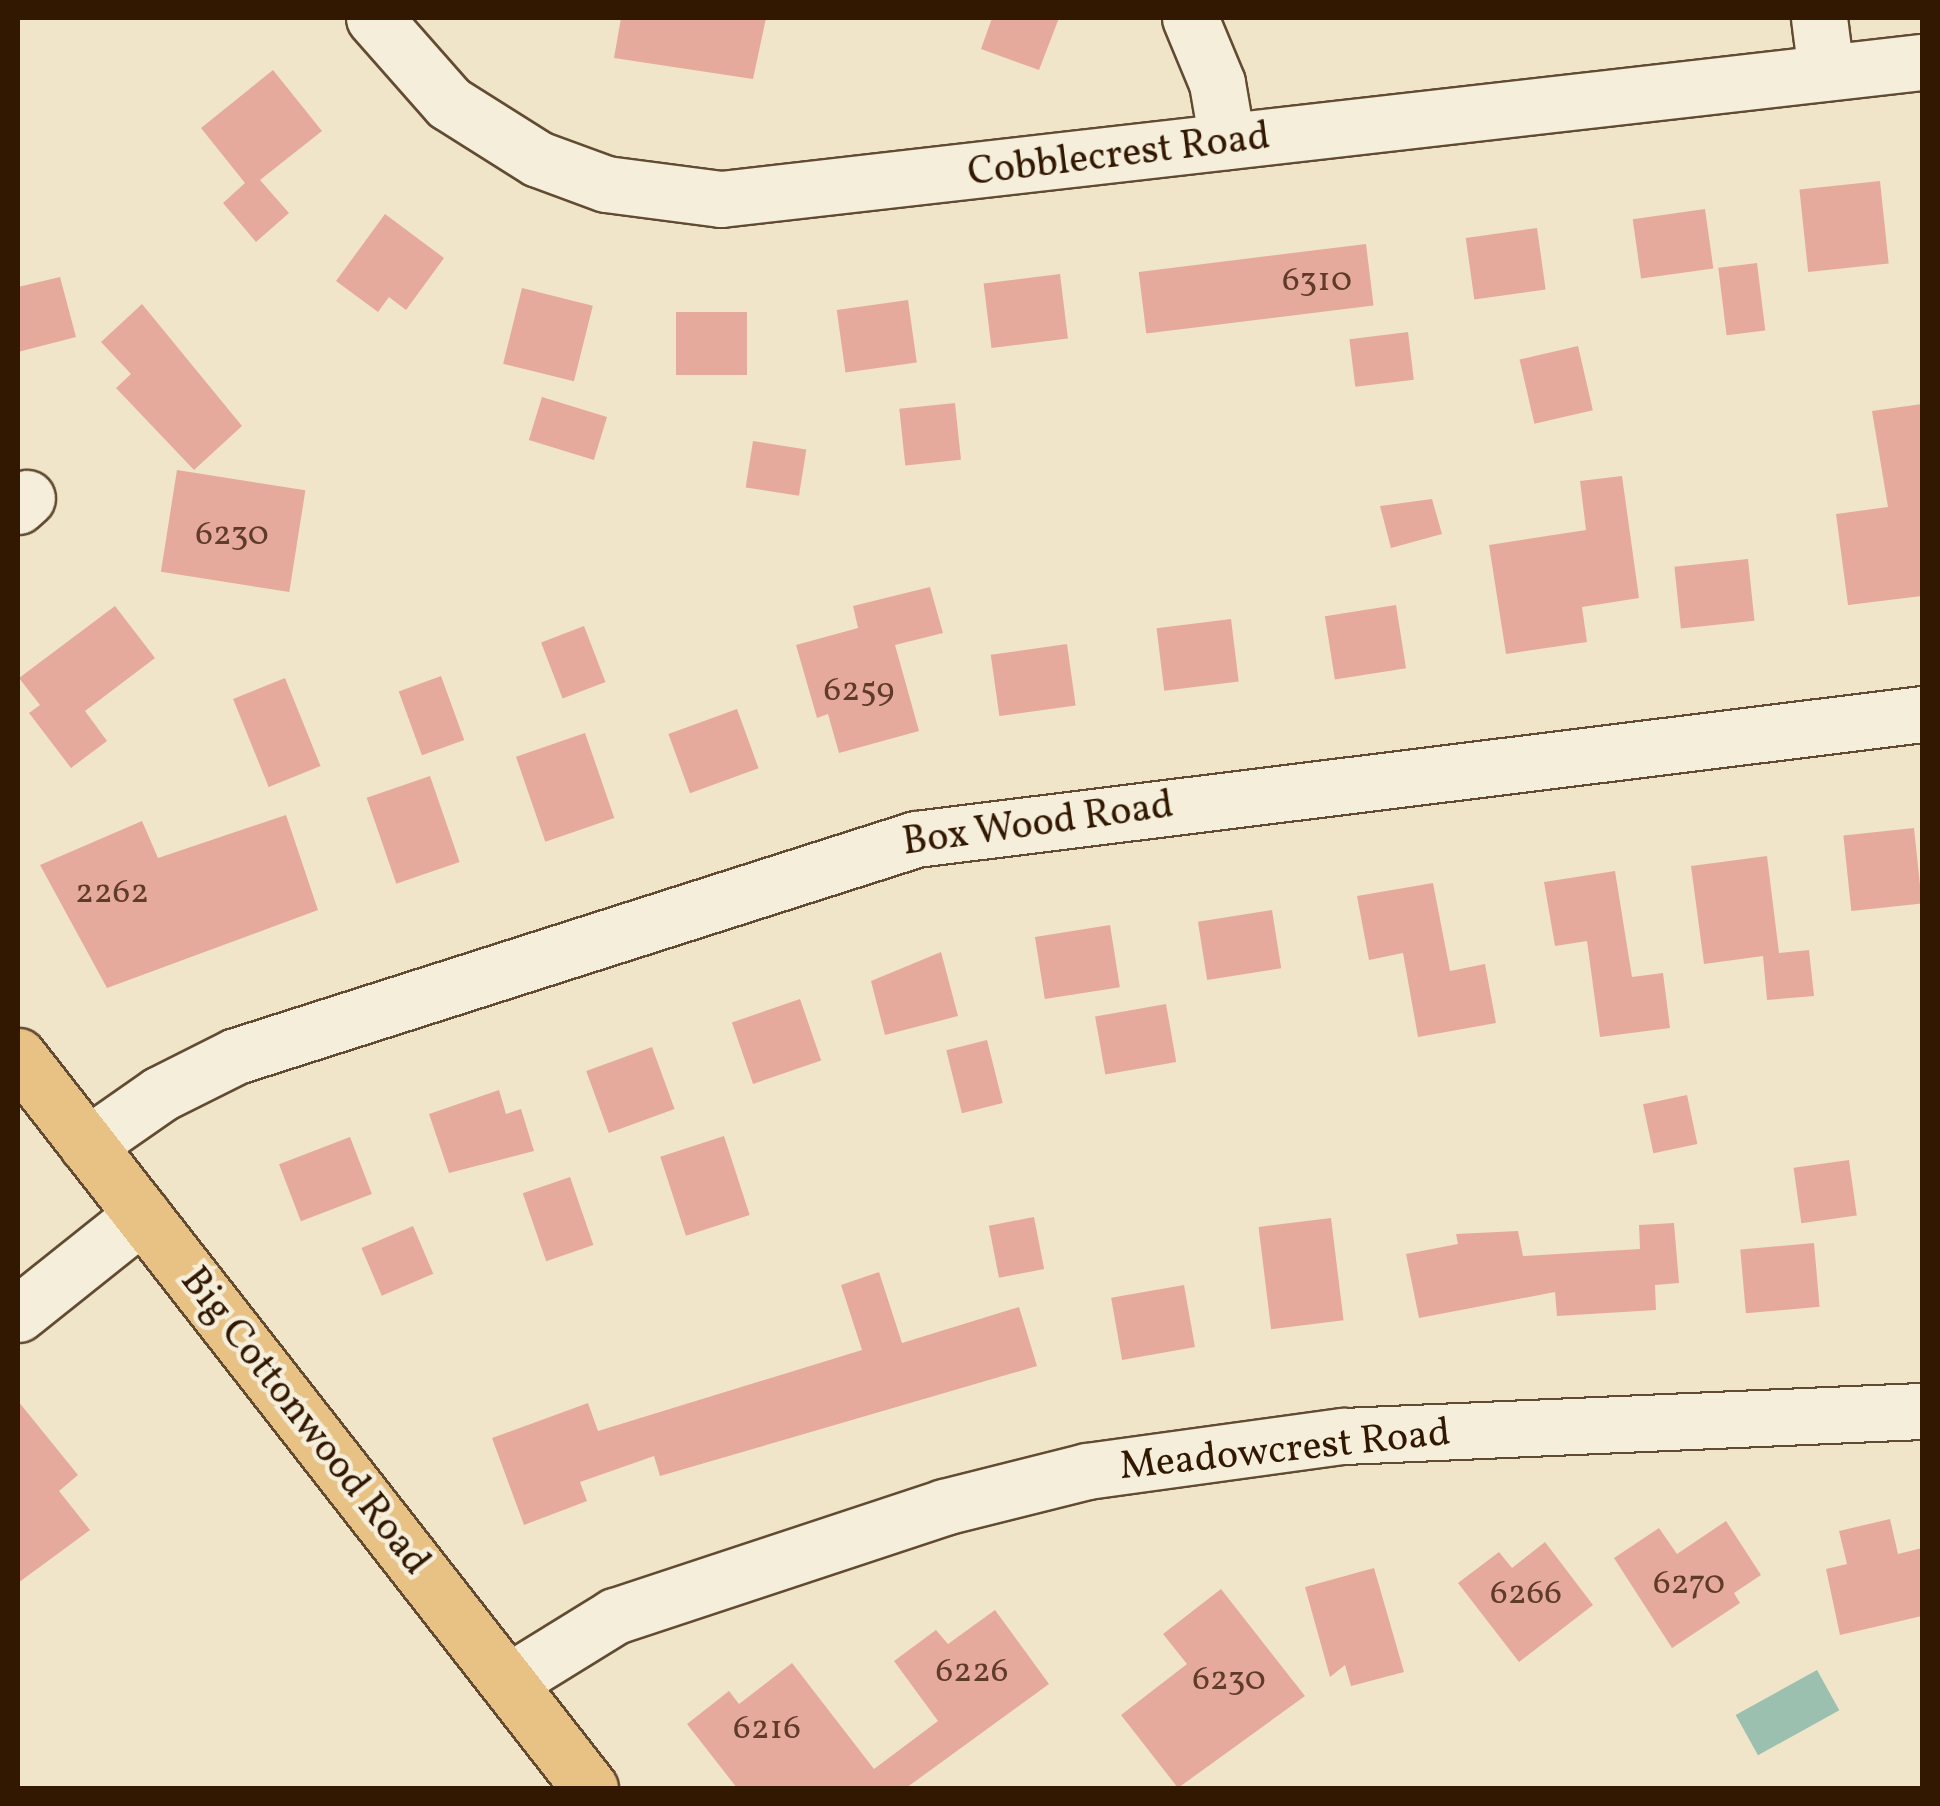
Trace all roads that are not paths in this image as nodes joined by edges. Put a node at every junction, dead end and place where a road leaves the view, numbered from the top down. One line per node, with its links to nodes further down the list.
1 (374, 18): 6 (street, Cobblecrest Road)
2 (1190, 18): 6 (street)
3 (1819, 18): 5 (street)
4 (1922, 62): 5 (street, Cobblecrest Road)
5 (1826, 73): 6 (street, Cobblecrest Road)
6 (1227, 141)
7 (1922, 714): 9 (street, Box Wood Road)
8 (18, 1056): 9 (main road, Big Cottonwood Road)
9 (88, 1146): 10 (main road, Big Cottonwood Road)
10 (142, 1215): 11 (street); 13 (main road, Big Cottonwood Road)
11 (18, 1314)
12 (1922, 1411): 13 (street, Meadowcrest Road)
13 (508, 1682): 14 (main road, Big Cottonwood Road)
14 (590, 1788)

